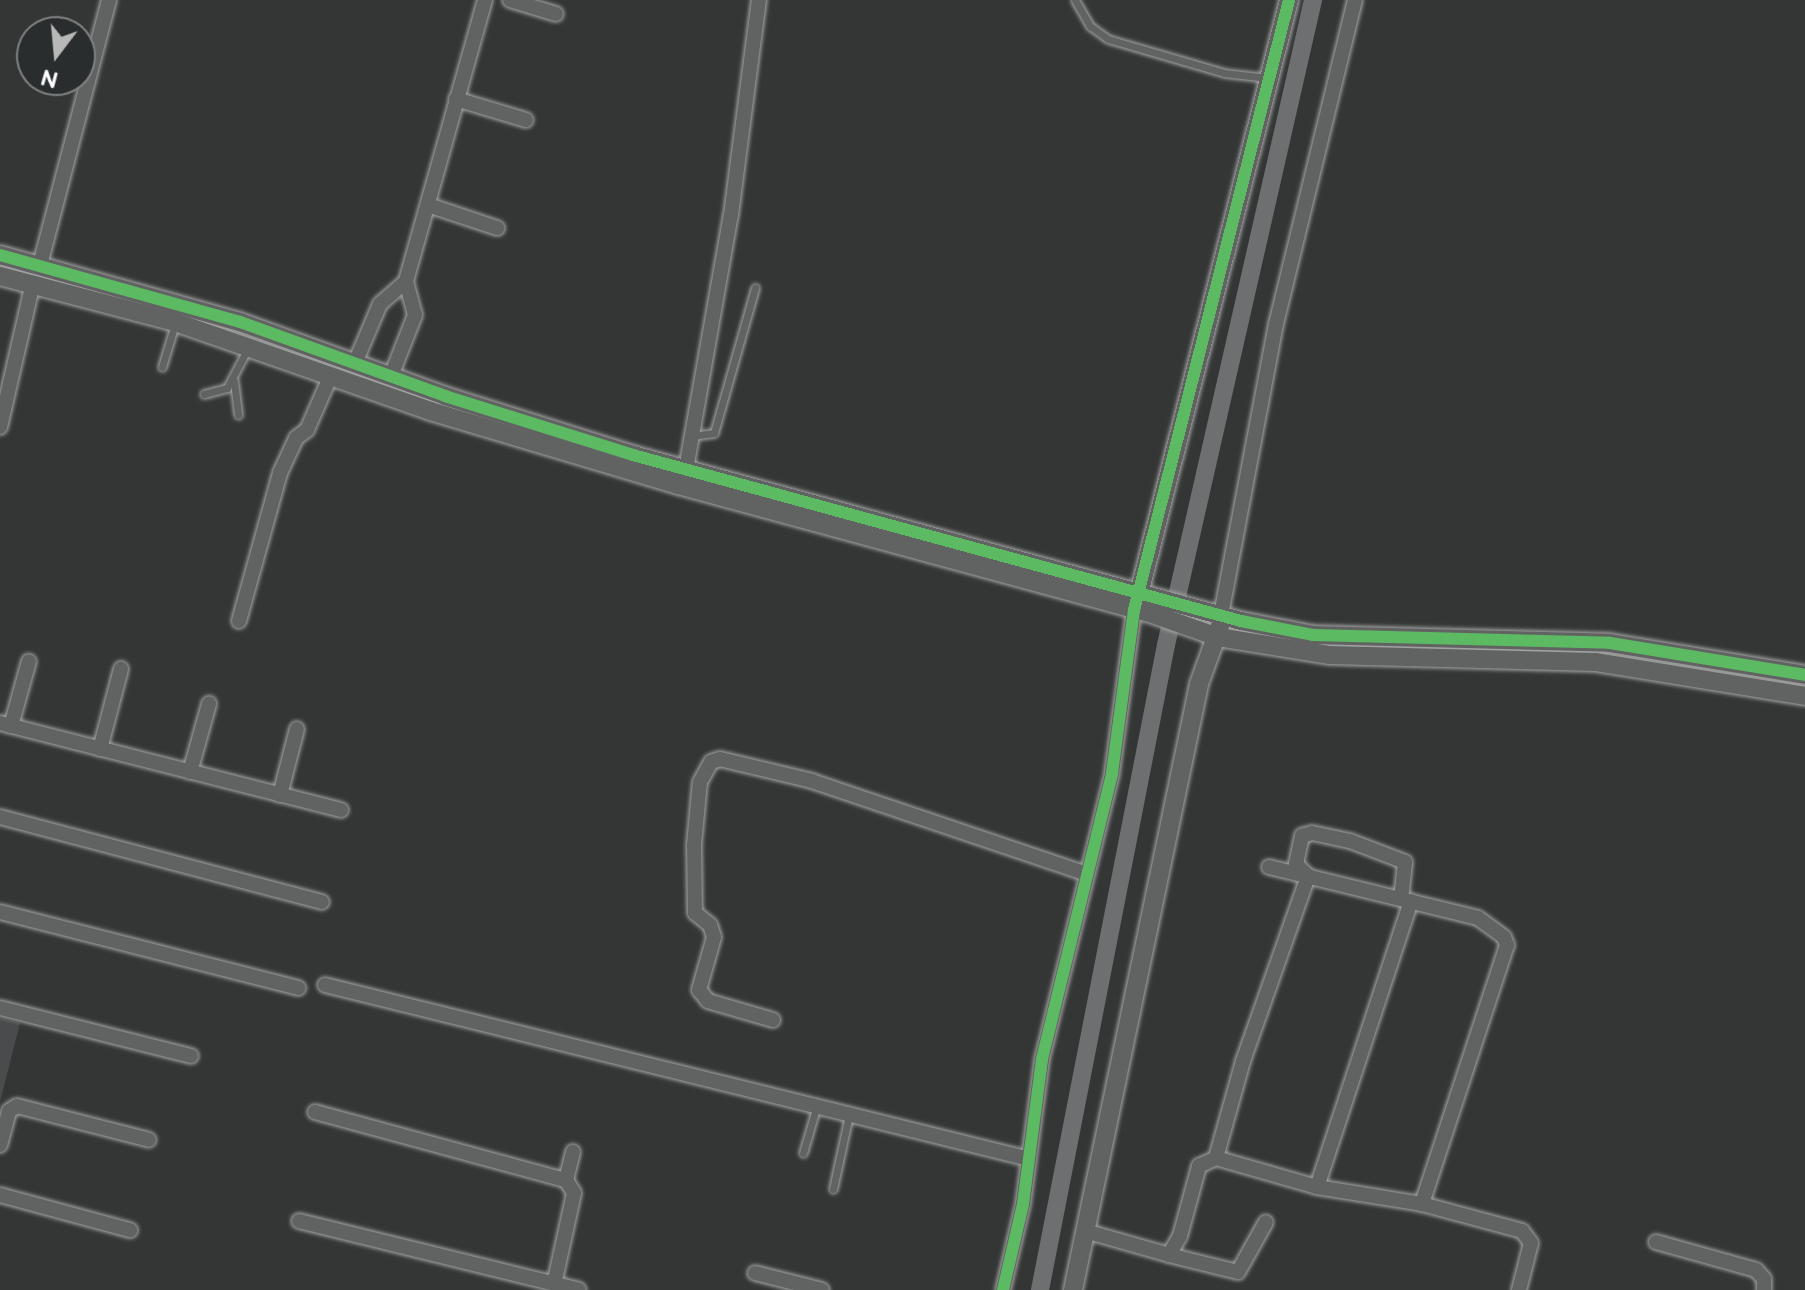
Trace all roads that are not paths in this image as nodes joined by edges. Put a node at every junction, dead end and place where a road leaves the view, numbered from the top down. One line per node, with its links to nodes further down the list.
1 (109, 0): 15 (street)
2 (485, 0): 10 (street)
3 (510, 0): 8 (street)
4 (759, 0): 29 (street)
5 (1075, 0): 9 (lane)
6 (1289, 0): 9 (street)
7 (1355, 0): 32 (street)
8 (556, 14)
9 (1270, 78): 31 (street)
10 (456, 99): 11 (street); 12 (street)
11 (526, 120)
12 (431, 206): 13 (street); 17 (street)
13 (497, 228)
14 (0, 255): 15 (street)
15 (36, 274): 16 (street); 19 (street); 21 (street); 28 (street)
16 (0, 276)
17 (406, 281): 21 (street); 24 (street)
18 (755, 288): 29 (lane)
19 (175, 322): 20 (street); 22 (lane)
20 (249, 346): 23 (street); 25 (lane)
21 (355, 363): 24 (street)
22 (162, 367)
23 (331, 375): 31 (street); 33 (street)
24 (391, 376): 30 (street)
25 (234, 379): 26 (lane); 27 (lane)
26 (204, 394)
27 (238, 415)
28 (1, 421)
29 (692, 436): 30 (street)
30 (686, 469): 31 (street)
31 (1141, 602): 32 (street); 34 (street); 48 (street)
32 (1216, 614): 34 (street); 37 (street)
33 (239, 621)
34 (1211, 634): 38 (street); 75 (street)
35 (29, 661): 40 (street)
36 (121, 669): 42 (street)
37 (1805, 675)
38 (1805, 696)
39 (209, 704): 43 (street)
40 (5, 724): 42 (street)
41 (297, 729): 44 (street)
42 (100, 749): 43 (street)
43 (190, 772): 44 (street)
44 (280, 795): 45 (street)
45 (341, 810)
46 (0, 817): 51 (street)
47 (1269, 867): 49 (street)
48 (1087, 874): 56 (street); 66 (street)
49 (1308, 876): 50 (street); 50 (street); 65 (street)
50 (1406, 899): 68 (street); 71 (street)
51 (322, 902)
52 (0, 912): 54 (street)
53 (325, 985): 58 (street)
54 (298, 988)
55 (0, 1008): 57 (street)
56 (773, 1020)
57 (191, 1056)
58 (817, 1105): 60 (street); 64 (lane)
59 (315, 1112): 67 (street)
60 (849, 1113): 66 (street); 69 (lane)
61 (149, 1140): 62 (street)
62 (0, 1145)
63 (573, 1152): 67 (street)
64 (803, 1153)
65 (1216, 1158): 68 (street); 77 (street)
66 (1029, 1159): 82 (street)
67 (566, 1180): 79 (street)
68 (1317, 1187): 71 (street)
69 (833, 1189)
70 (0, 1195): 74 (street)
71 (1422, 1204): 84 (street)
72 (299, 1221): 79 (street)
73 (1266, 1222): 77 (street)
74 (130, 1230)
75 (1085, 1231): 77 (street); 83 (street)
76 (1656, 1242): 85 (street)
77 (1169, 1255)
78 (755, 1273): 81 (street)
79 (554, 1285): 80 (street)
80 (579, 1290)
81 (822, 1290)
82 (1003, 1290)
83 (1073, 1290)
84 (1519, 1290)
85 (1764, 1290)

